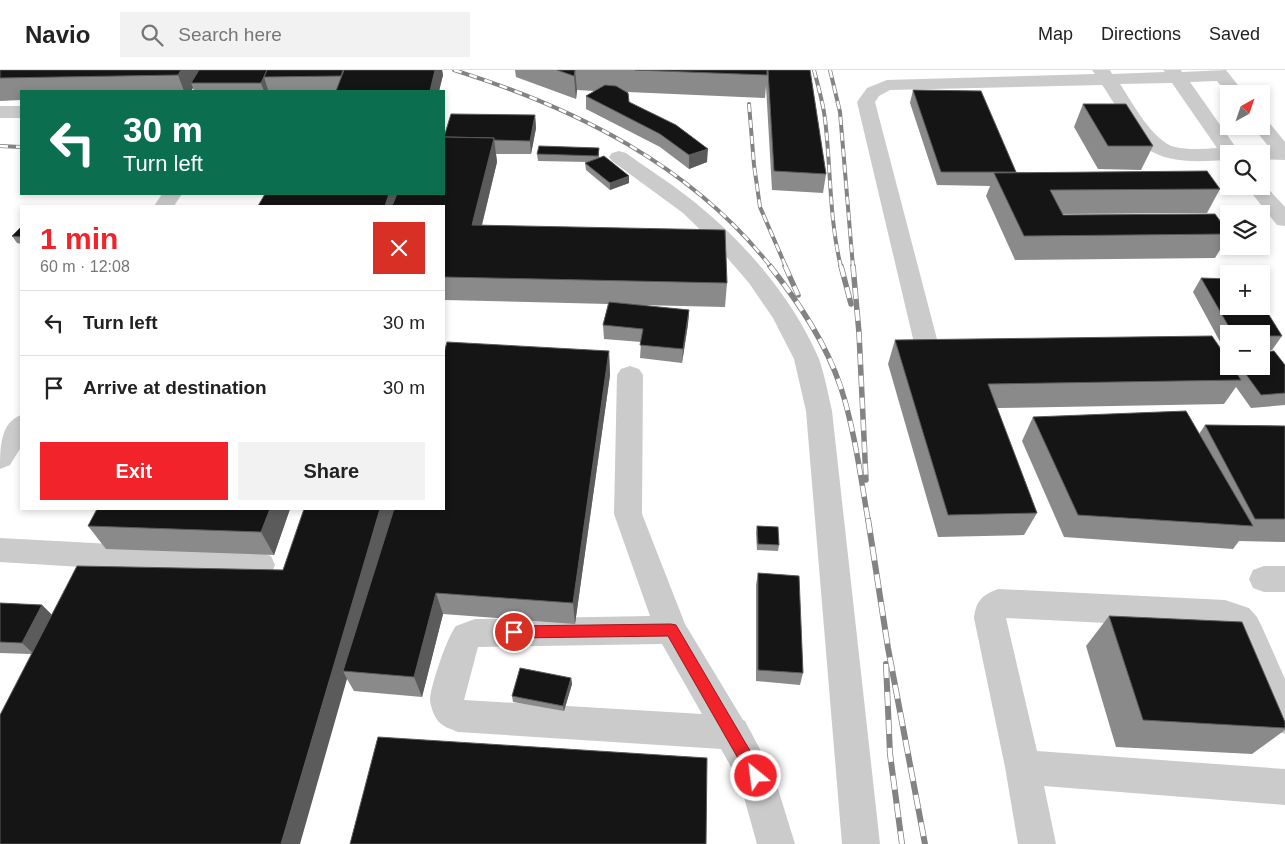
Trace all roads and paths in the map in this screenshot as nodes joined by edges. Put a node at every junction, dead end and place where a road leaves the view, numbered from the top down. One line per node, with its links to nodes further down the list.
1 (1219, 73): 2 (street); 4 (street)
2 (1175, 74): 3 (street); 8 (street)
3 (1104, 75): 9 (street); 15 (street)
4 (1229, 85)
5 (0, 112): 6 (street)
6 (20, 112)
7 (1269, 135): 11 (street)
8 (1224, 145)
9 (1220, 154)
10 (1270, 154): 11 (street)
11 (1284, 154)
12 (619, 158): 27 (street)
13 (1264, 195): 14 (street)
14 (1285, 220)
15 (926, 343)
16 (630, 375): 21 (street)
17 (20, 427): 18 (street)
18 (0, 458)
19 (0, 550): 20 (street)
20 (260, 565)
21 (671, 630): 23 (street); 23 (street)
22 (1285, 718): 24 (street)
23 (733, 733): 26 (street)
24 (1024, 767): 25 (street); 28 (street)
25 (1285, 787)
26 (776, 844)
27 (861, 844)
28 (1037, 844)

